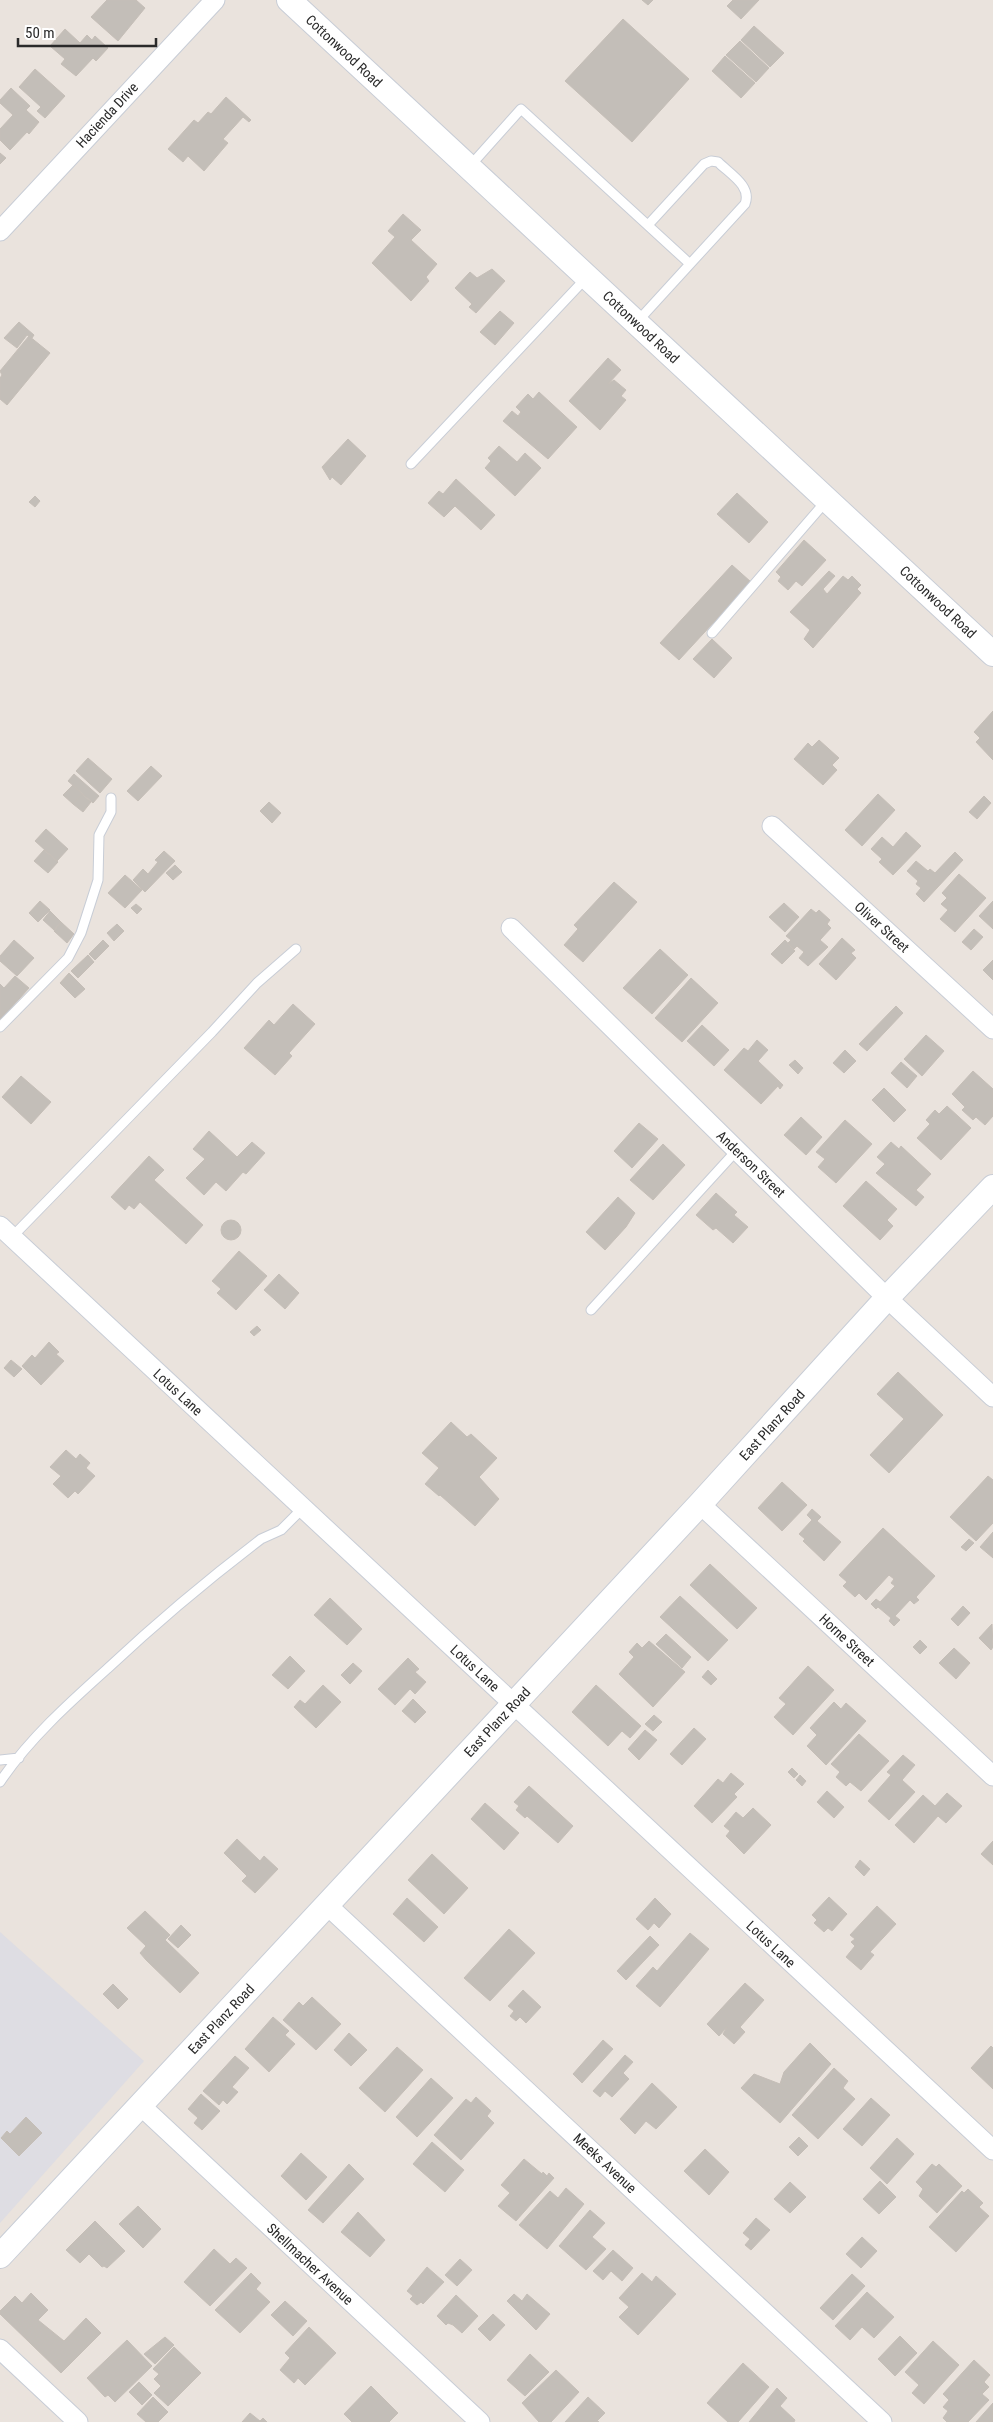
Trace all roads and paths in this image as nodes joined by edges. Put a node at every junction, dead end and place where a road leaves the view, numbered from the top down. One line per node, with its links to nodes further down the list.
1 (215, 0): 5 (street, Hacienda Drive)
2 (290, 0): 3 (street, Cottonwood Road)
3 (469, 167): 4 (lane); 7 (street, Cottonwood Road)
4 (648, 225): 6 (lane); 6 (lane)
5 (0, 230)
6 (690, 264): 8 (lane)
7 (587, 276): 8 (street, Cottonwood Road); 9 (lane)
8 (637, 322): 10 (street, Cottonwood Road)
9 (411, 464)
10 (827, 500): 11 (lane); 12 (street, Cottonwood Road)
11 (712, 632)
12 (993, 654)
13 (110, 798): 17 (lane)
14 (772, 826): 18 (street, Oliver Street)
15 (511, 928): 19 (street, Anderson Street)
16 (296, 949): 21 (lane)
17 (0, 1027)
18 (993, 1028)
19 (737, 1150): 22 (street, Anderson Street); 23 (lane)
20 (993, 1187): 22 (street, East Planz Road)
21 (6, 1231): 26 (street, Lotus Lane)
22 (887, 1298): 24 (street, Anderson Street); 25 (street, East Planz Road)
23 (591, 1310)
24 (993, 1397)
25 (700, 1504): 27 (street, East Planz Road); 30 (street, Horne Street)
26 (303, 1508): 27 (street, Lotus Lane); 28 (lane)
27 (514, 1704): 32 (street, East Planz Road); 34 (street, Lotus Lane)
28 (19, 1758): 29 (lane); 31 (lane)
29 (0, 1760)
30 (993, 1776)
31 (0, 1782)
32 (327, 1905): 33 (street, East Planz Road); 39 (street, Meeks Avenue)
33 (140, 2105): 35 (street, East Planz Road); 38 (street, Shellmacher Avenue)
34 (993, 2150)
35 (0, 2256)
36 (0, 2350): 37 (street)
37 (78, 2422)
38 (480, 2422)
39 (882, 2422)

